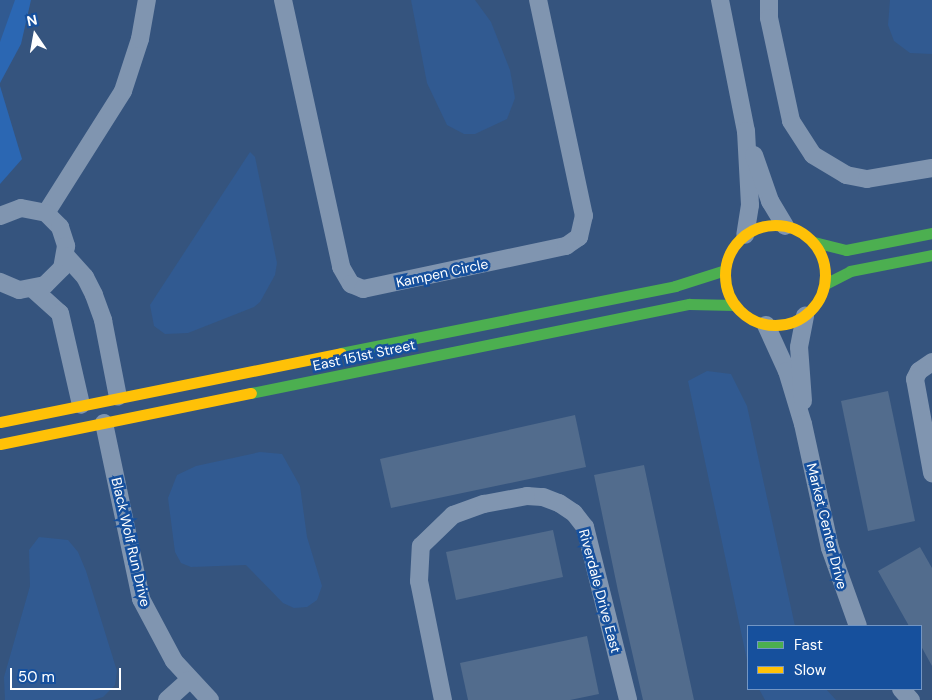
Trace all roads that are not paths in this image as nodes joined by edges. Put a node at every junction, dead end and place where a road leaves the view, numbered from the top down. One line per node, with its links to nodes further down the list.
1 (147, 0): 8 (street)
2 (283, 0): 3 (street, Kampen Circle)
3 (538, 0)
4 (720, 0): 6 (street)
5 (769, 0): 7 (street)
6 (746, 131): 10 (street); 12 (street)
7 (932, 168)
8 (46, 213): 9 (street); 15 (street)
9 (0, 216)
10 (785, 226): 12 (street); 13 (street)
11 (932, 233): 13 (street)
12 (745, 235): 16 (street)
13 (814, 242): 17 (street)
14 (932, 255): 17 (street)
15 (66, 256): 19 (street); 24 (street)
16 (725, 270): 20 (street); 24 (street, East 151st Street)
17 (825, 284): 21 (street)
18 (2, 287): 19 (street)
19 (33, 290): 25 (street)
20 (735, 305): 22 (street); 27 (street, East 151st Street)
21 (805, 316): 22 (street); 28 (street, Market Center Drive)
22 (766, 325): 28 (street, Market Center Drive)
23 (932, 362): 30 (street)
24 (118, 398): 25 (street, East 151st Street)
25 (81, 405): 26 (street, East 151st Street)
26 (0, 422)
27 (104, 423): 29 (street, East 151st Street); 32 (street, Black Wolf Run Drive)
28 (803, 424): 31 (street, Market Center Drive)
29 (0, 444)
30 (932, 473)
31 (858, 625)
32 (189, 680): 34 (street); 35 (street, Black Wolf Run Drive)
33 (903, 690): 38 (street)
34 (167, 700)
35 (210, 700)
36 (443, 700): 37 (street, Riverdale Drive East)
37 (628, 700)
38 (911, 700)

